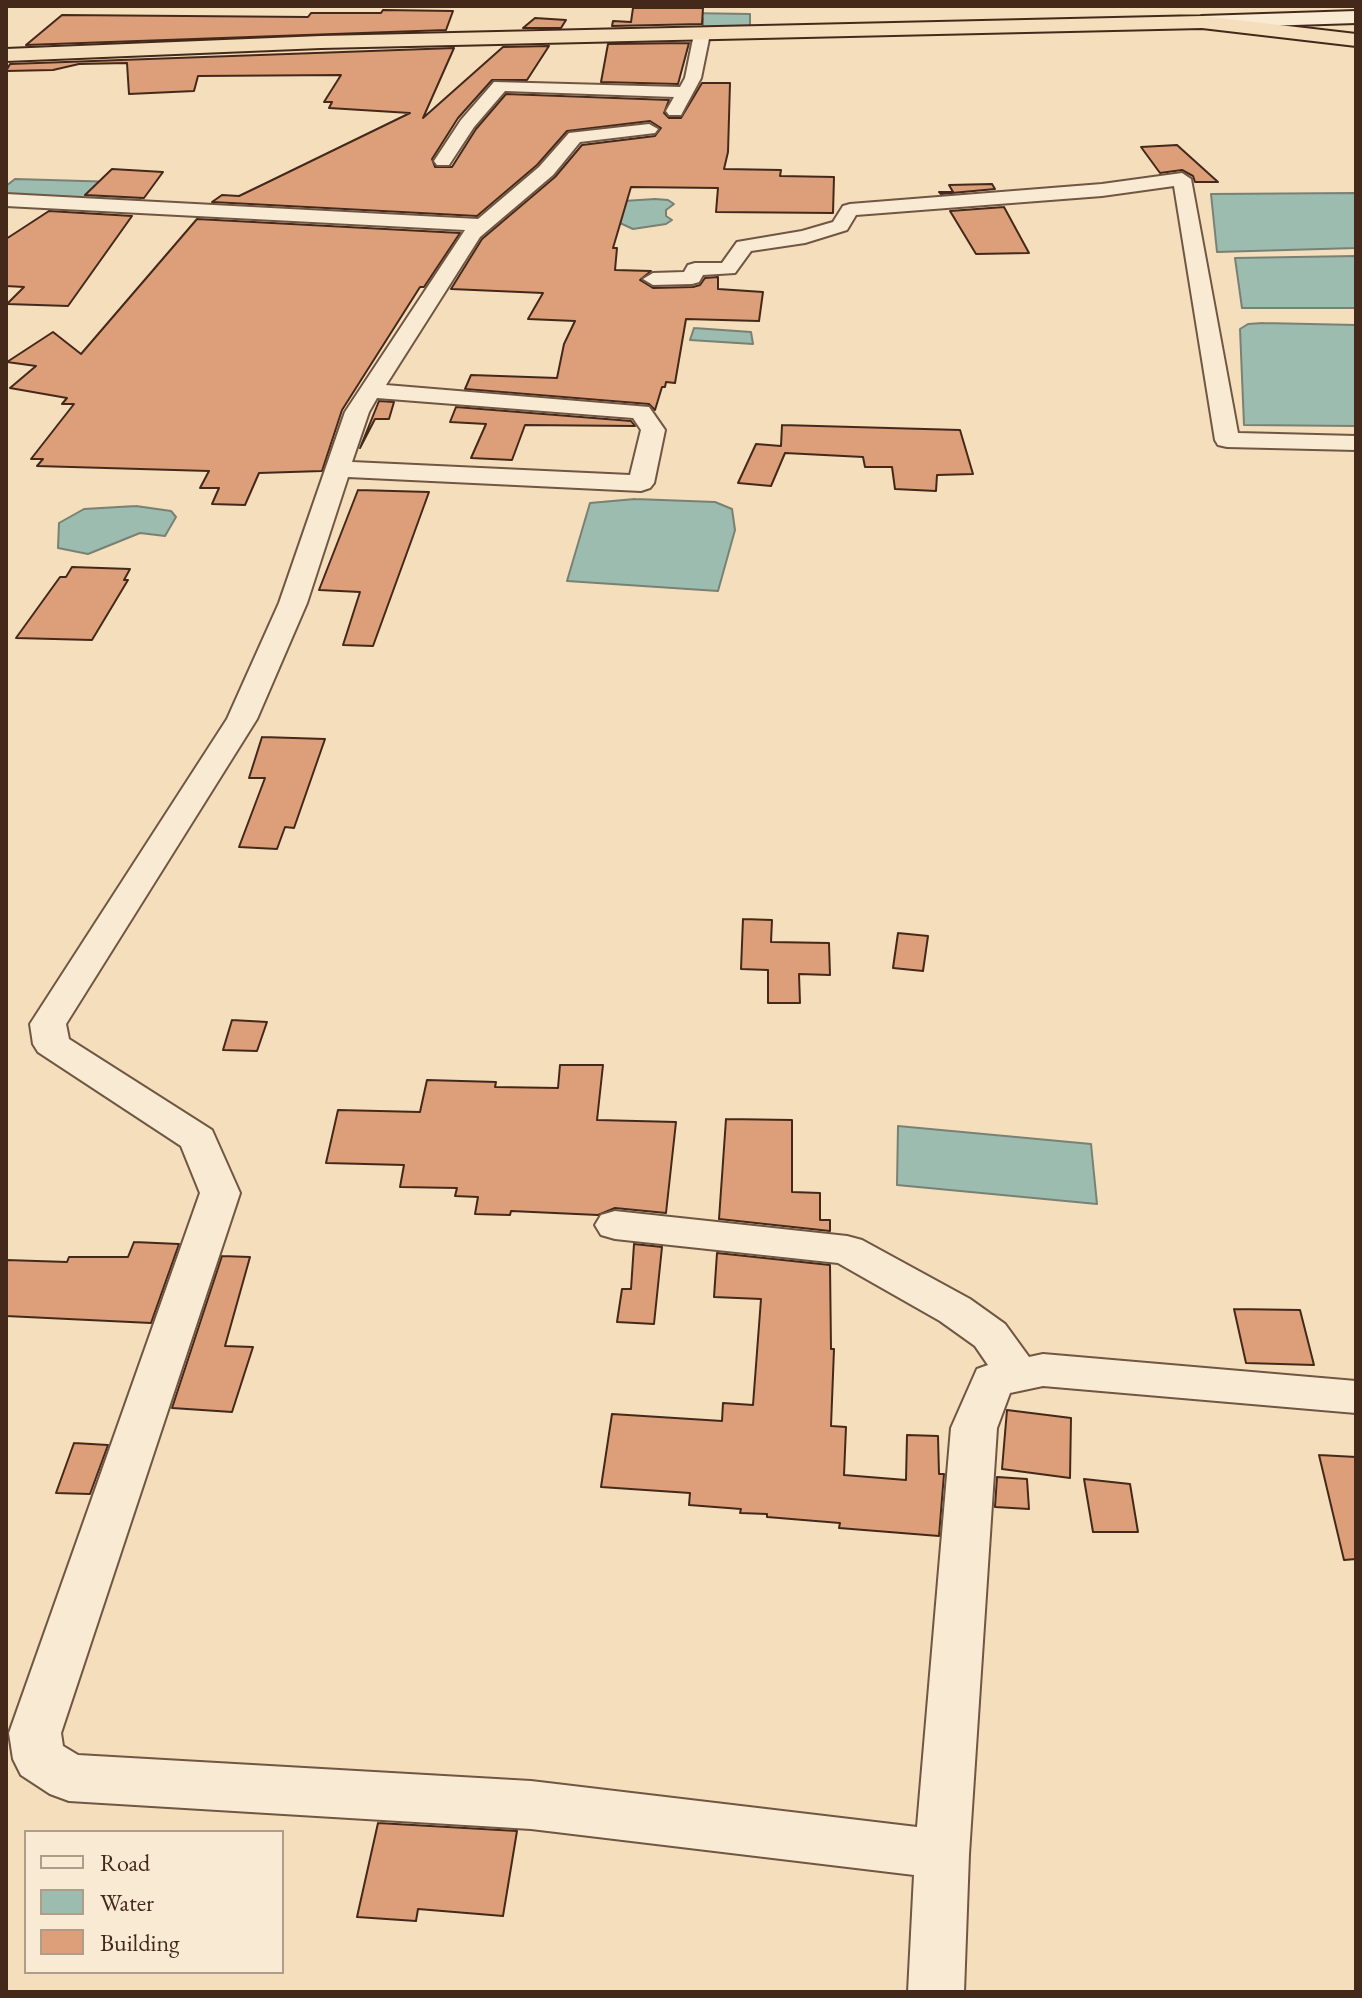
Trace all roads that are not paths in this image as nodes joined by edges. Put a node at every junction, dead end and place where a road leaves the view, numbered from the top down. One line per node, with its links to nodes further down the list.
1 (1356, 17): 2 (main road)
2 (1202, 22): 3 (highway); 4 (highway)
3 (702, 34): 5 (highway); 6 (street)
4 (1356, 40)
5 (6, 55)
6 (686, 92): 7 (street); 9 (street)
7 (443, 161)
8 (6, 200): 9 (street)
9 (482, 225): 11 (street)
10 (653, 279): 12 (street)
11 (371, 391): 13 (street); 13 (street)
12 (1356, 443)
13 (338, 469): 17 (street)
14 (615, 1225): 15 (street)
15 (1019, 1375): 16 (street); 17 (street)
16 (1356, 1397)
17 (942, 1854): 18 (street)
18 (936, 1992)

